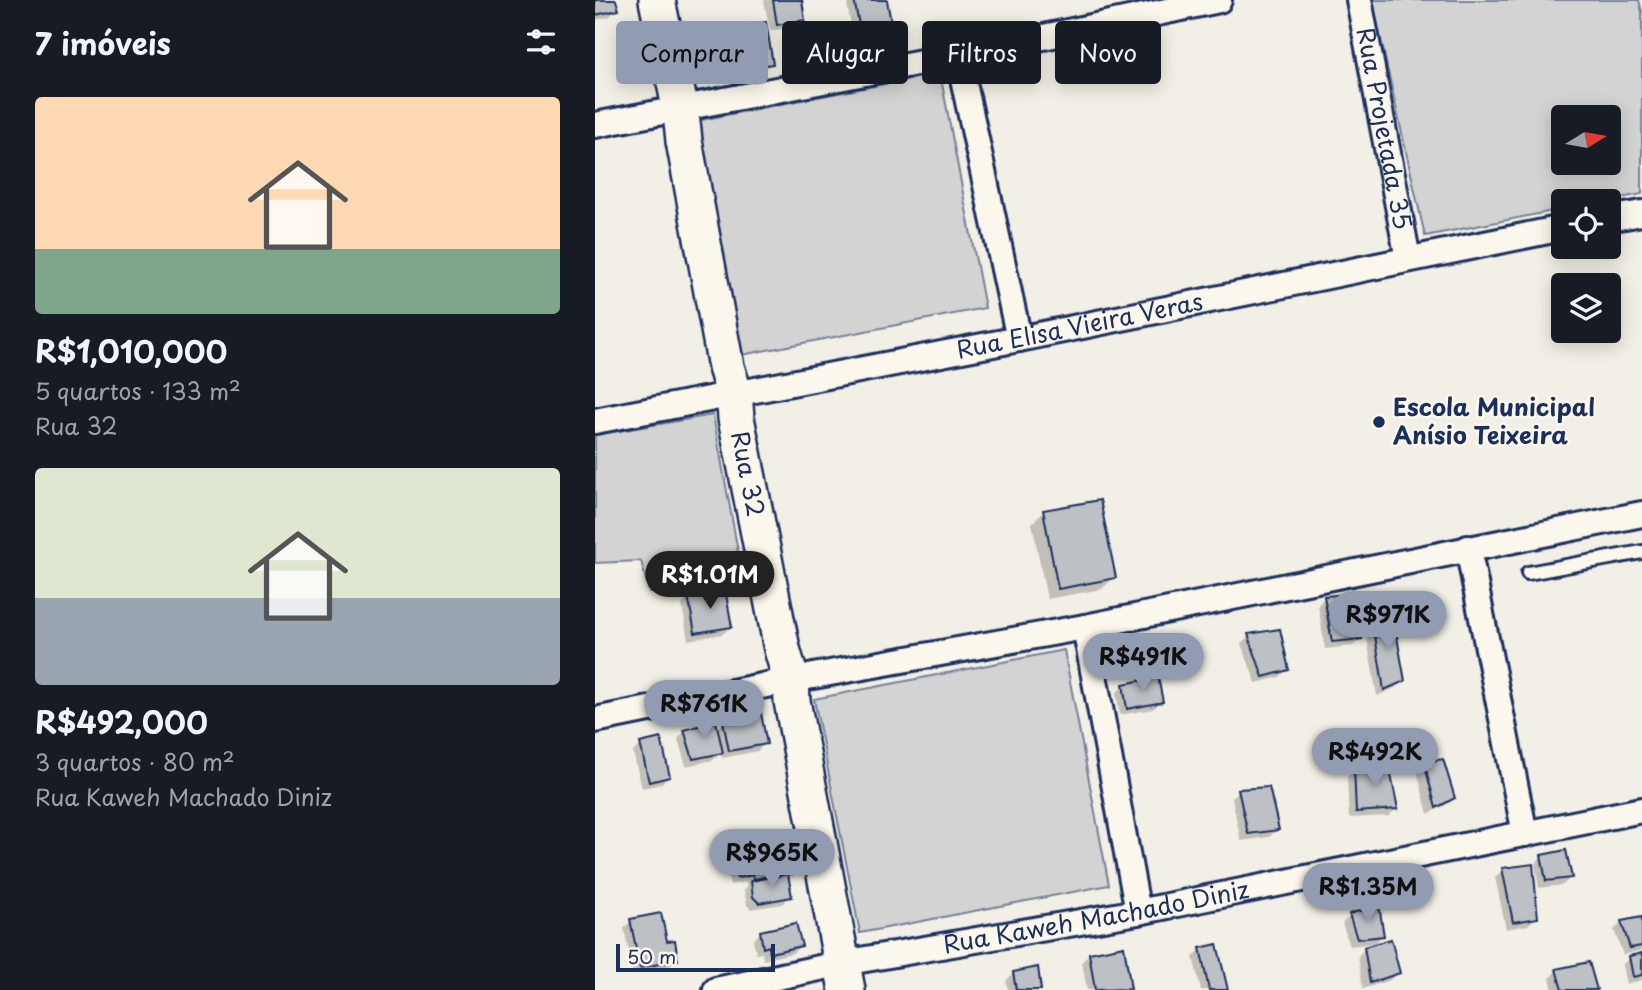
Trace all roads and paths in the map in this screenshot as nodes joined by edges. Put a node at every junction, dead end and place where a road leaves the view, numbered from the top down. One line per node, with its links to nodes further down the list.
1 (657, 0): 7 (main road, Rua 32)
2 (1219, 0): 4 (street)
3 (1359, 0): 12 (street, Rua Projetada 35)
4 (1041, 38)
5 (922, 62): 7 (street)
6 (964, 84): 13 (street)
7 (681, 108): 8 (street); 14 (main road, Rua 32)
8 (595, 125)
9 (1642, 213): 10 (street)
10 (1621, 217)
11 (1551, 230): 12 (street, Rua Elisa Vieira Veras)
12 (1408, 258): 13 (street, Rua Elisa Vieira Veras)
13 (1019, 339): 14 (street, Rua Elisa Vieira Veras)
14 (734, 393): 15 (street, Rua Elisa Vieira Veras); 21 (main road, Rua 32)
15 (595, 421)
16 (1642, 514): 17 (street)
17 (1468, 548): 20 (street); 24 (street)
18 (1642, 552): 19 (lane)
19 (1528, 573)
20 (1085, 627): 21 (street); 25 (street)
21 (791, 680): 22 (street); 26 (main road, Rua 32)
22 (595, 720)
23 (1642, 810): 24 (street, Rua Kaweh Machado Diniz)
24 (1525, 834): 25 (street, Rua Kaweh Machado Diniz)
25 (1138, 912): 26 (street, Rua Kaweh Machado Diniz)
26 (845, 977): 27 (street, Rua Kaweh Machado Diniz)
27 (716, 990)

